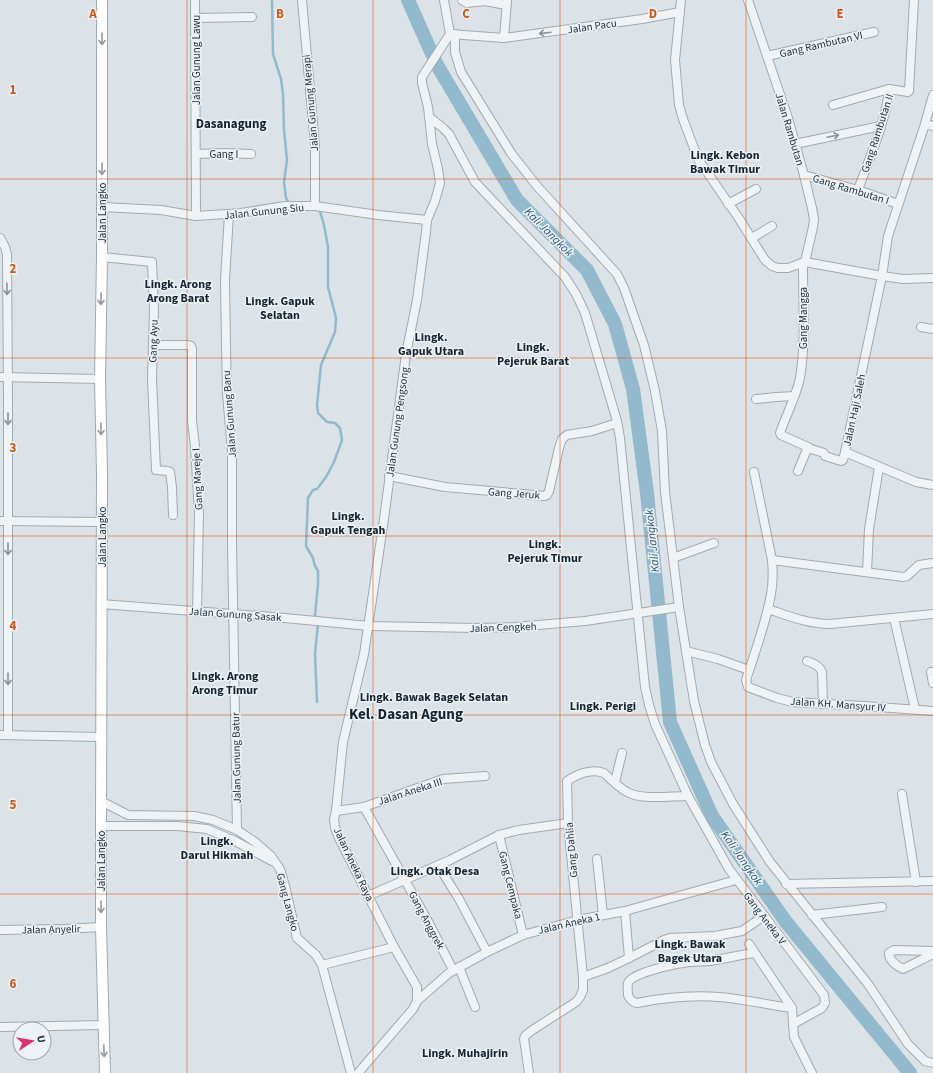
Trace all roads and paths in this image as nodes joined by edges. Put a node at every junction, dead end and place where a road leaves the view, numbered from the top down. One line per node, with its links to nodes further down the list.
1 (102, 0): 32 (main road, Jalan Langko, one-way to 32)
2 (195, 0): 12 (street, Jalan Gunung Lawu)
3 (302, 0): 31 (street, Jalan Gunung Merapi)
4 (444, 0): 14 (street)
5 (462, 0): 9 (street)
6 (681, 0): 10 (street)
7 (748, 0): 16 (street, Jalan Rambutan)
8 (914, 0): 17 (street, Gang Rambutan II)
9 (506, 3): 15 (street)
10 (680, 12): 15 (street, Jalan Pacu, one-way to 15); 29 (street)
11 (252, 17): 12 (street)
12 (196, 18): 24 (street, Jalan Gunung Lawu)
13 (874, 32): 16 (street, Gang Rambutan VI)
14 (451, 35): 15 (street, Jalan Pacu); 20 (street, Jalan Gunung Pengsong); 62 (street)
15 (504, 38)
16 (767, 56): 23 (street, Jalan Rambutan)
17 (889, 90): 19 (street); 22 (street, Gang Rambutan II)
18 (933, 95): 21 (street, Jalan Haji Saleh)
19 (833, 105)
20 (429, 117): 35 (street, Jalan Gunung Pengsong); 50 (street, Gang Aneka V)
21 (929, 125): 30 (street, Jalan Haji Saleh)
22 (881, 126): 23 (street, one-way to 22); 28 (street, Gang Rambutan II)
23 (795, 144): 26 (street, Jalan Rambutan)
24 (196, 154): 25 (street, Gang I); 34 (street, Jalan Gunung Lawu)
25 (251, 154)
26 (804, 175): 28 (street, Gang Rambutan I); 40 (street, Jalan Rambutan)
27 (756, 189): 29 (street)
28 (858, 190): 30 (street, Gang Rambutan I)
29 (728, 204): 38 (street)
30 (898, 204): 41 (street, Jalan Haji Saleh)
31 (316, 205): 33 (street, Jalan Gunung Siu); 35 (street, Jalan Gunung Siu)
32 (102, 207): 34 (street, Jalan Gunung Siu); 39 (main road, Jalan Langko)
33 (229, 214): 34 (street, Jalan Gunung Siu); 71 (street, Jalan Gunung Baru)
34 (196, 216)
35 (427, 220): 56 (street, Jalan Gunung Pengsong)
36 (772, 226): 38 (street)
37 (0, 238): 46 (street, one-way to 46)
38 (752, 238): 40 (street)
39 (102, 257): 45 (street, Gang Ayu); 47 (main road, Jalan Langko, one-way to 47)
40 (803, 262): 41 (street); 48 (street, Gang Mangga)
41 (882, 276): 42 (street); 52 (street, Jalan Haji Saleh)
42 (933, 278)
43 (921, 327): 44 (street)
44 (933, 329)
45 (153, 345): 58 (street, Gang Ayu); 69 (street, Gang Mareje I)
46 (4, 377): 47 (street); 59 (street, one-way to 59)
47 (100, 379): 60 (main road, Jalan Langko, one-way to 60)
48 (794, 396): 49 (street); 51 (street, Gang Mangga)
49 (756, 399)
50 (617, 423): 56 (street, Gang Jeruk); 70 (street, Gang Aneka V)
51 (808, 448): 52 (street); 54 (street)
52 (845, 452): 53 (street, Jalan Haji Saleh)
53 (879, 467): 57 (street, Jalan Haji Saleh); 65 (street)
54 (798, 471)
55 (754, 472): 63 (street)
56 (389, 476): 74 (street, Jalan Gunung Pengsong)
57 (933, 485)
58 (173, 515)
59 (4, 521): 60 (street); 83 (street, one-way to 83)
60 (102, 522): 66 (main road, Jalan Langko)
61 (714, 543): 62 (street)
62 (673, 558): 67 (street)
63 (772, 560): 65 (street); 68 (street)
64 (933, 563): 65 (street)
65 (867, 572)
66 (101, 604): 69 (street, Jalan Gunung Sasak); 84 (main road, Jalan Langko)
67 (679, 607): 70 (street, Jalan Cengkeh); 75 (street)
68 (768, 608): 73 (street); 77 (street)
69 (197, 612): 71 (street, Jalan Gunung Sasak)
70 (640, 613): 74 (street, Jalan Cengkeh); 89 (street, Gang Aneka V)
71 (234, 614): 74 (street, Jalan Gunung Sasak); 95 (street, Jalan Gunung Batur)
72 (933, 614): 73 (street)
73 (894, 618): 81 (street)
74 (369, 626): 92 (street, Jalan Aneka Raya)
75 (686, 651): 77 (street); 104 (street)
76 (807, 661): 80 (street)
77 (749, 670): 80 (street, Jalan KH. Mansyur IV)
78 (931, 672): 79 (street)
79 (933, 683)
80 (823, 704): 81 (street, Jalan KH. Mansyur IV)
81 (915, 709): 82 (street, Jalan KH. Mansyur IV)
82 (933, 711)
83 (4, 735): 84 (street)
84 (101, 737): 90 (main road, Jalan Langko)
85 (622, 753): 87 (street)
86 (485, 776): 91 (street, Jalan Aneka III)
87 (615, 782): 89 (street); 93 (street, Gang Dahlia)
88 (902, 794): 103 (street)
89 (688, 796): 100 (street, Gang Aneka V)
90 (101, 801): 94 (main road, Jalan Langko); 95 (street, Gang Langko)
91 (364, 807): 92 (street, Jalan Aneka III); 101 (street, Gang Anggrek)
92 (336, 811): 105 (street, Jalan Aneka Raya)
93 (568, 823): 96 (street); 111 (street, Gang Dahlia)
94 (101, 826): 98 (street); 112 (main road, Jalan Langko, one-way to 112)
95 (237, 830): 98 (street, Gang Langko)
96 (499, 835): 99 (street); 114 (street, Gang Cempaka)
97 (597, 859): 108 (street)
98 (276, 863): 122 (street, Gang Langko)
99 (438, 865): 101 (street); 118 (street)
100 (736, 880): 107 (street, Jalan Aneka 1); 110 (street, Gang Aneka V)
101 (405, 881): 105 (street); 123 (street, Gang Anggrek)
102 (933, 881): 103 (street)
103 (916, 882): 104 (street)
104 (786, 884): 109 (street)
105 (368, 896): 116 (street, Jalan Aneka Raya)
106 (882, 907): 109 (street)
107 (625, 910): 108 (street, Jalan Aneka 1); 121 (street)
108 (603, 915): 111 (street, Jalan Aneka 1)
109 (812, 915): 131 (street)
110 (764, 916): 121 (street); 129 (street, Gang Aneka V)
111 (578, 920): 114 (street, Jalan Aneka 1); 124 (street, Gang Dahlia)
112 (101, 927): 113 (street, Jalan Anyelir); 128 (main road, Jalan Langko)
113 (0, 930)
114 (523, 935): 118 (street, Jalan Aneka 1)
115 (749, 944): 119 (street)
116 (394, 947): 122 (street); 125 (street, Jalan Aneka Raya)
117 (933, 951): 120 (street)
118 (487, 952): 123 (street, Jalan Aneka 1)
119 (754, 953): 127 (street); 127 (street)
120 (933, 954)
121 (629, 958): 124 (street)
122 (322, 965): 133 (street, Gang Langko)
123 (456, 969): 125 (street, Jalan Aneka 1); 126 (street, Gang Anggrek)
124 (583, 977): 135 (street, Gang Dahlia)
125 (417, 1001): 134 (street)
126 (475, 1007)
127 (792, 1008): 129 (street)
128 (103, 1024): 130 (street); 132 (main road, Jalan Langko, one-way to 132)
129 (794, 1024): 136 (street)
130 (0, 1027)
131 (933, 1063)
132 (105, 1073)
133 (351, 1073)
134 (358, 1073)
135 (529, 1073)
136 (812, 1073)

